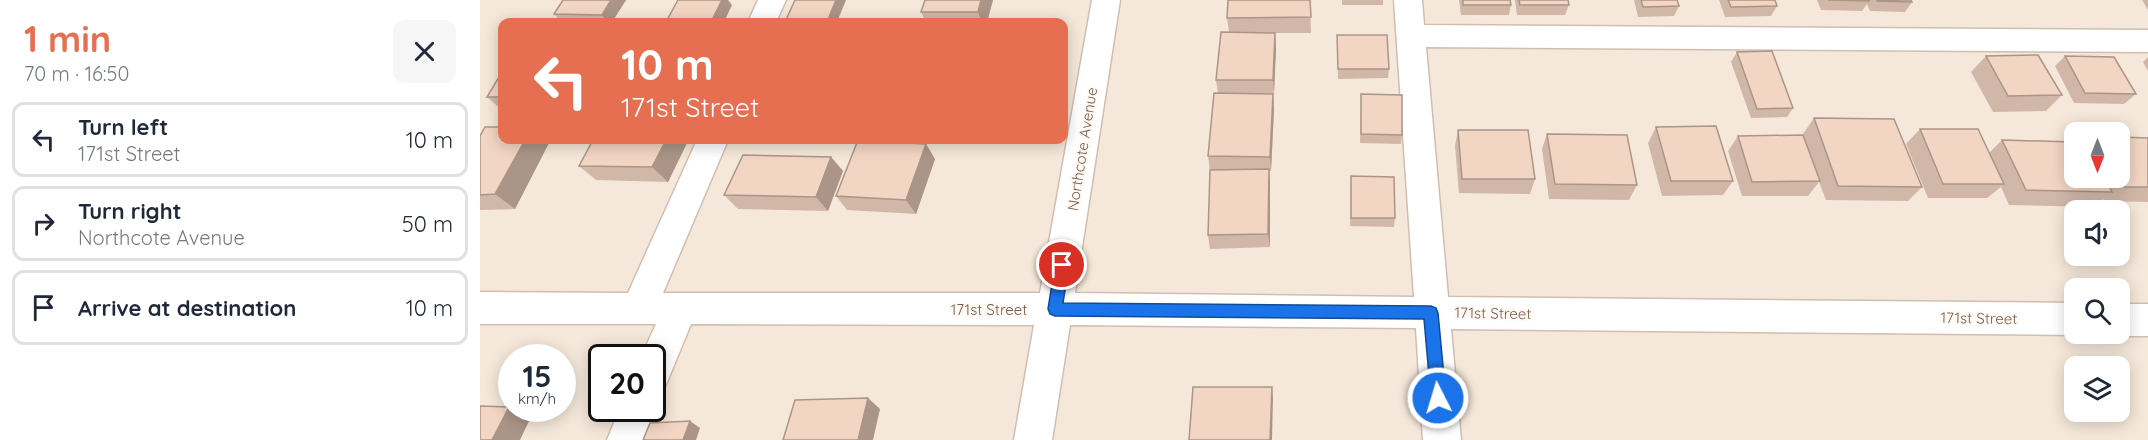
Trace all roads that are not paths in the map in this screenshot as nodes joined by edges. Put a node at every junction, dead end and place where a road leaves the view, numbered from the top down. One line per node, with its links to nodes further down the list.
1 (772, 0): 4 (street)
2 (1106, 0): 11 (street, Northcote Avenue)
3 (1408, 0): 5 (street)
4 (764, 18)
5 (1410, 36): 6 (street); 12 (street)
6 (2148, 42)
7 (710, 144): 9 (street)
8 (480, 308): 9 (street, 171st Street)
9 (639, 308): 10 (street, 171st Street)
10 (680, 308): 11 (street, 171st Street); 16 (street)
11 (1055, 309): 12 (street, 171st Street); 19 (street, Northcote Avenue)
12 (1431, 313): 13 (street, 171st Street); 20 (street)
13 (2064, 319)
14 (2130, 320): 15 (street)
15 (2148, 320)
16 (665, 344)
17 (633, 422): 18 (street)
18 (626, 440)
19 (1034, 440)
20 (1442, 440)

